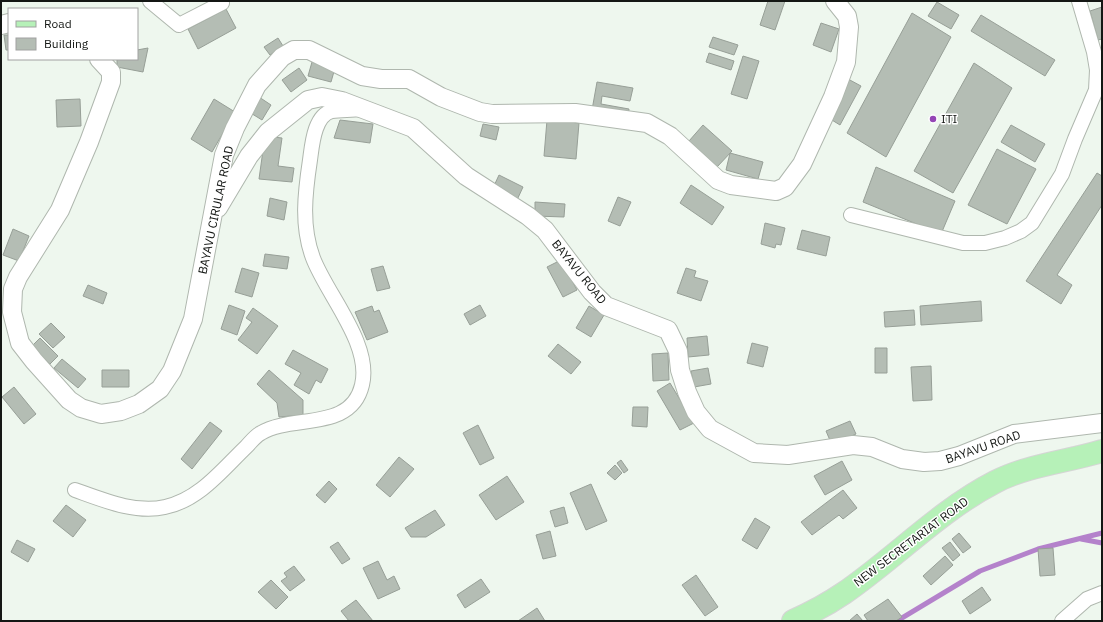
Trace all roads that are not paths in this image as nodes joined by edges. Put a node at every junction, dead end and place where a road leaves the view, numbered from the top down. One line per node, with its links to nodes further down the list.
1 (150, 1): 4 (street)
2 (835, 1): 7 (street, BAYAVU CIRULAR ROAD)
3 (1079, 1): 8 (street)
4 (222, 3)
5 (100, 60): 7 (street, BAYAVU CIRULAR ROAD)
6 (364, 109): 7 (street, BAYAVU ROAD); 9 (street, BAYAVU ROAD); 11 (street)
7 (214, 214)
8 (851, 215)
9 (1102, 423)
10 (1102, 451): 13 (main road, NEW SECRETARIAT ROAD)
11 (75, 490)
12 (1102, 593): 14 (street)
13 (793, 621)
14 (1062, 621)

